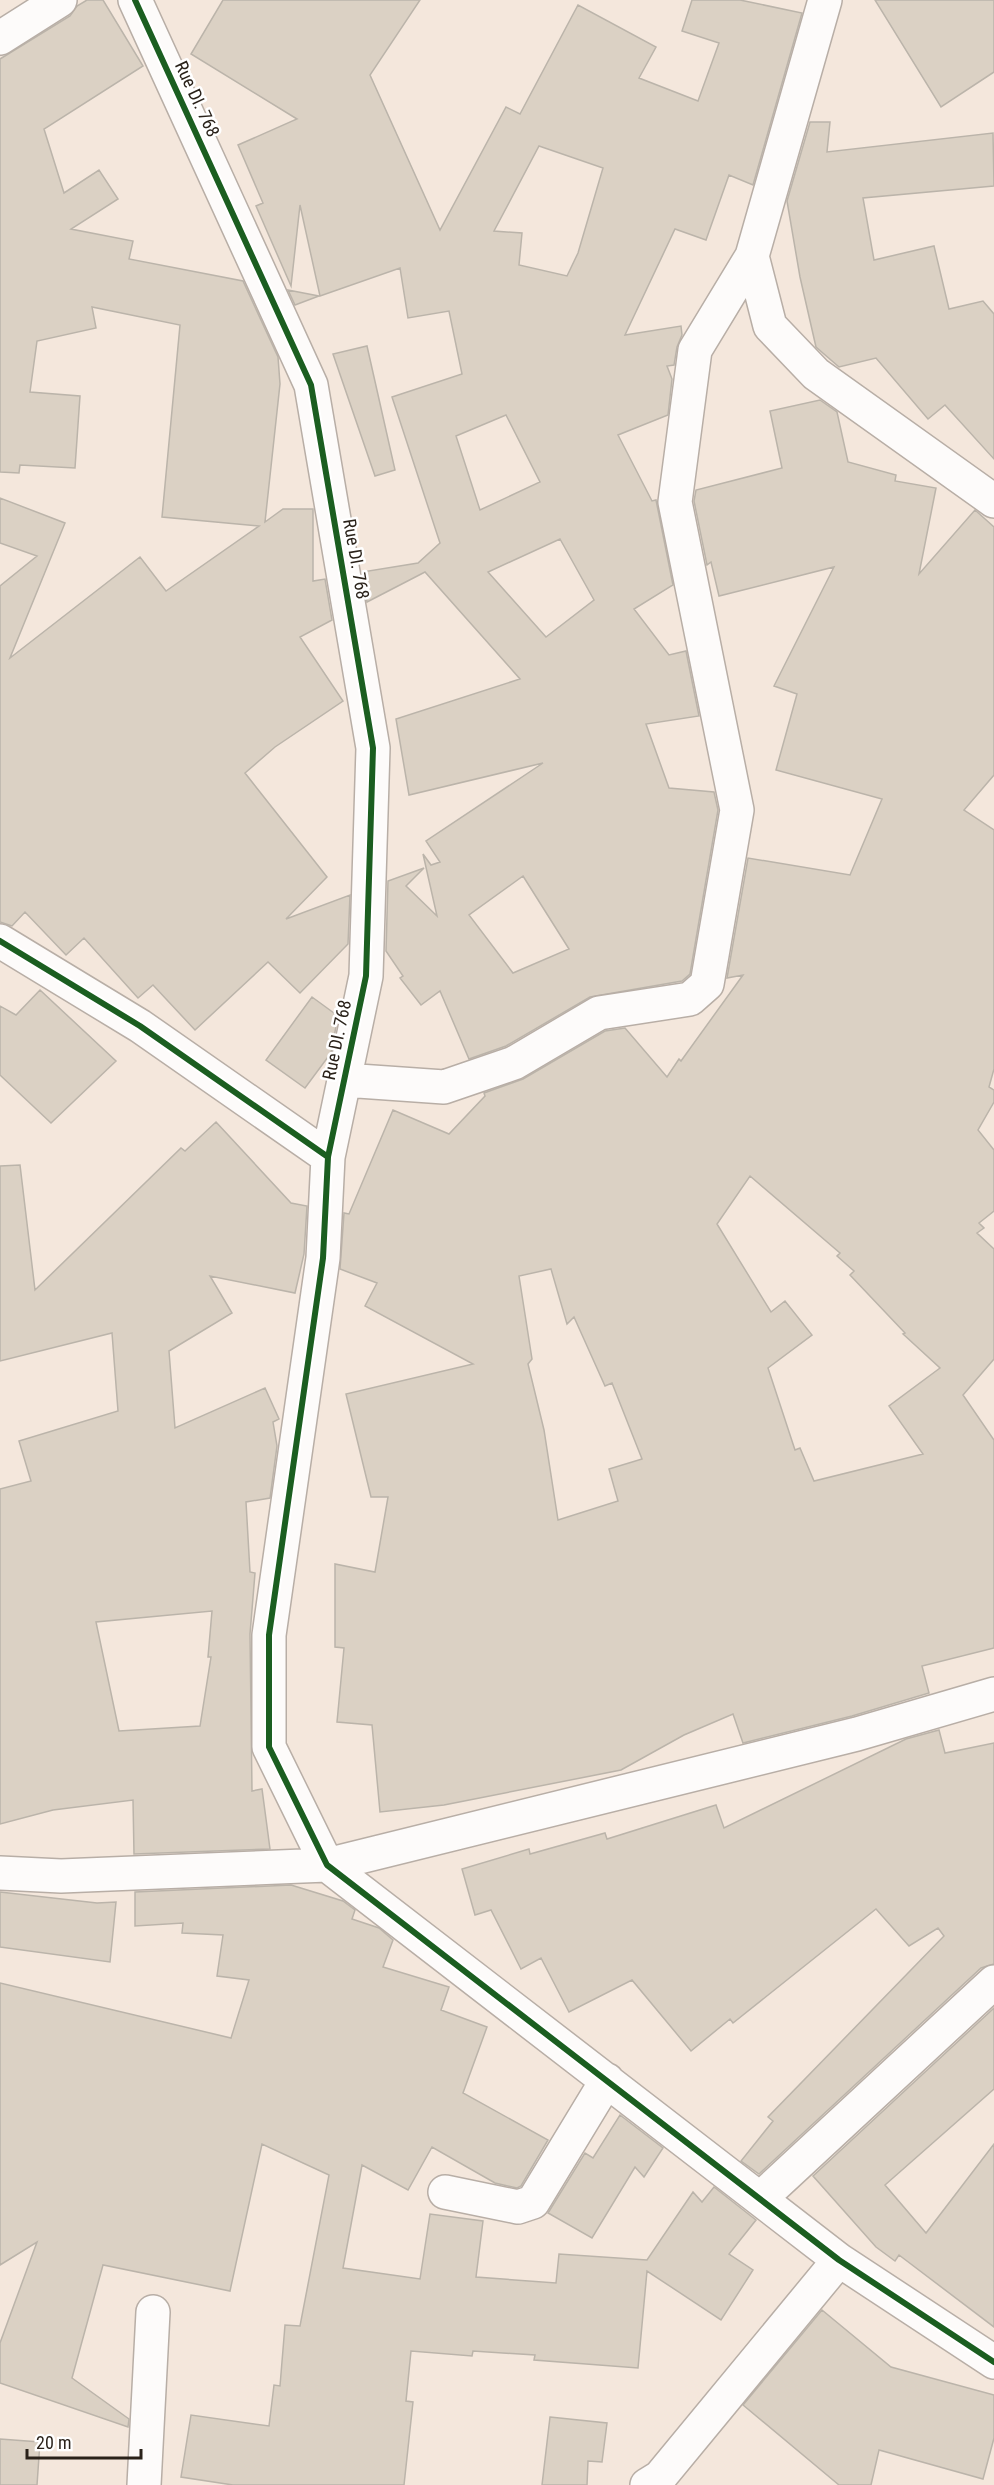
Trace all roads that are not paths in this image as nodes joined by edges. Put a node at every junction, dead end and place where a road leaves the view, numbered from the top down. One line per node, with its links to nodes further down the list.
1 (60, 0): 4 (street)
2 (135, 0): 8 (street, Rue DI. 768)
3 (825, 0): 5 (street)
4 (0, 38)
5 (752, 256): 6 (street); 8 (street)
6 (994, 501)
7 (0, 941): 9 (street)
8 (344, 1080): 9 (street, Rue DI. 768)
9 (328, 1156): 11 (street, Rue DI. 768)
10 (994, 1694): 11 (street)
11 (327, 1865): 12 (street); 14 (street)
12 (0, 1873)
13 (994, 1982): 16 (street)
14 (607, 2080): 15 (street); 16 (street)
15 (445, 2192)
16 (761, 2198): 17 (street)
17 (839, 2260): 19 (street); 21 (street)
18 (153, 2313): 20 (street)
19 (994, 2362)
20 (144, 2485)
21 (647, 2485)

